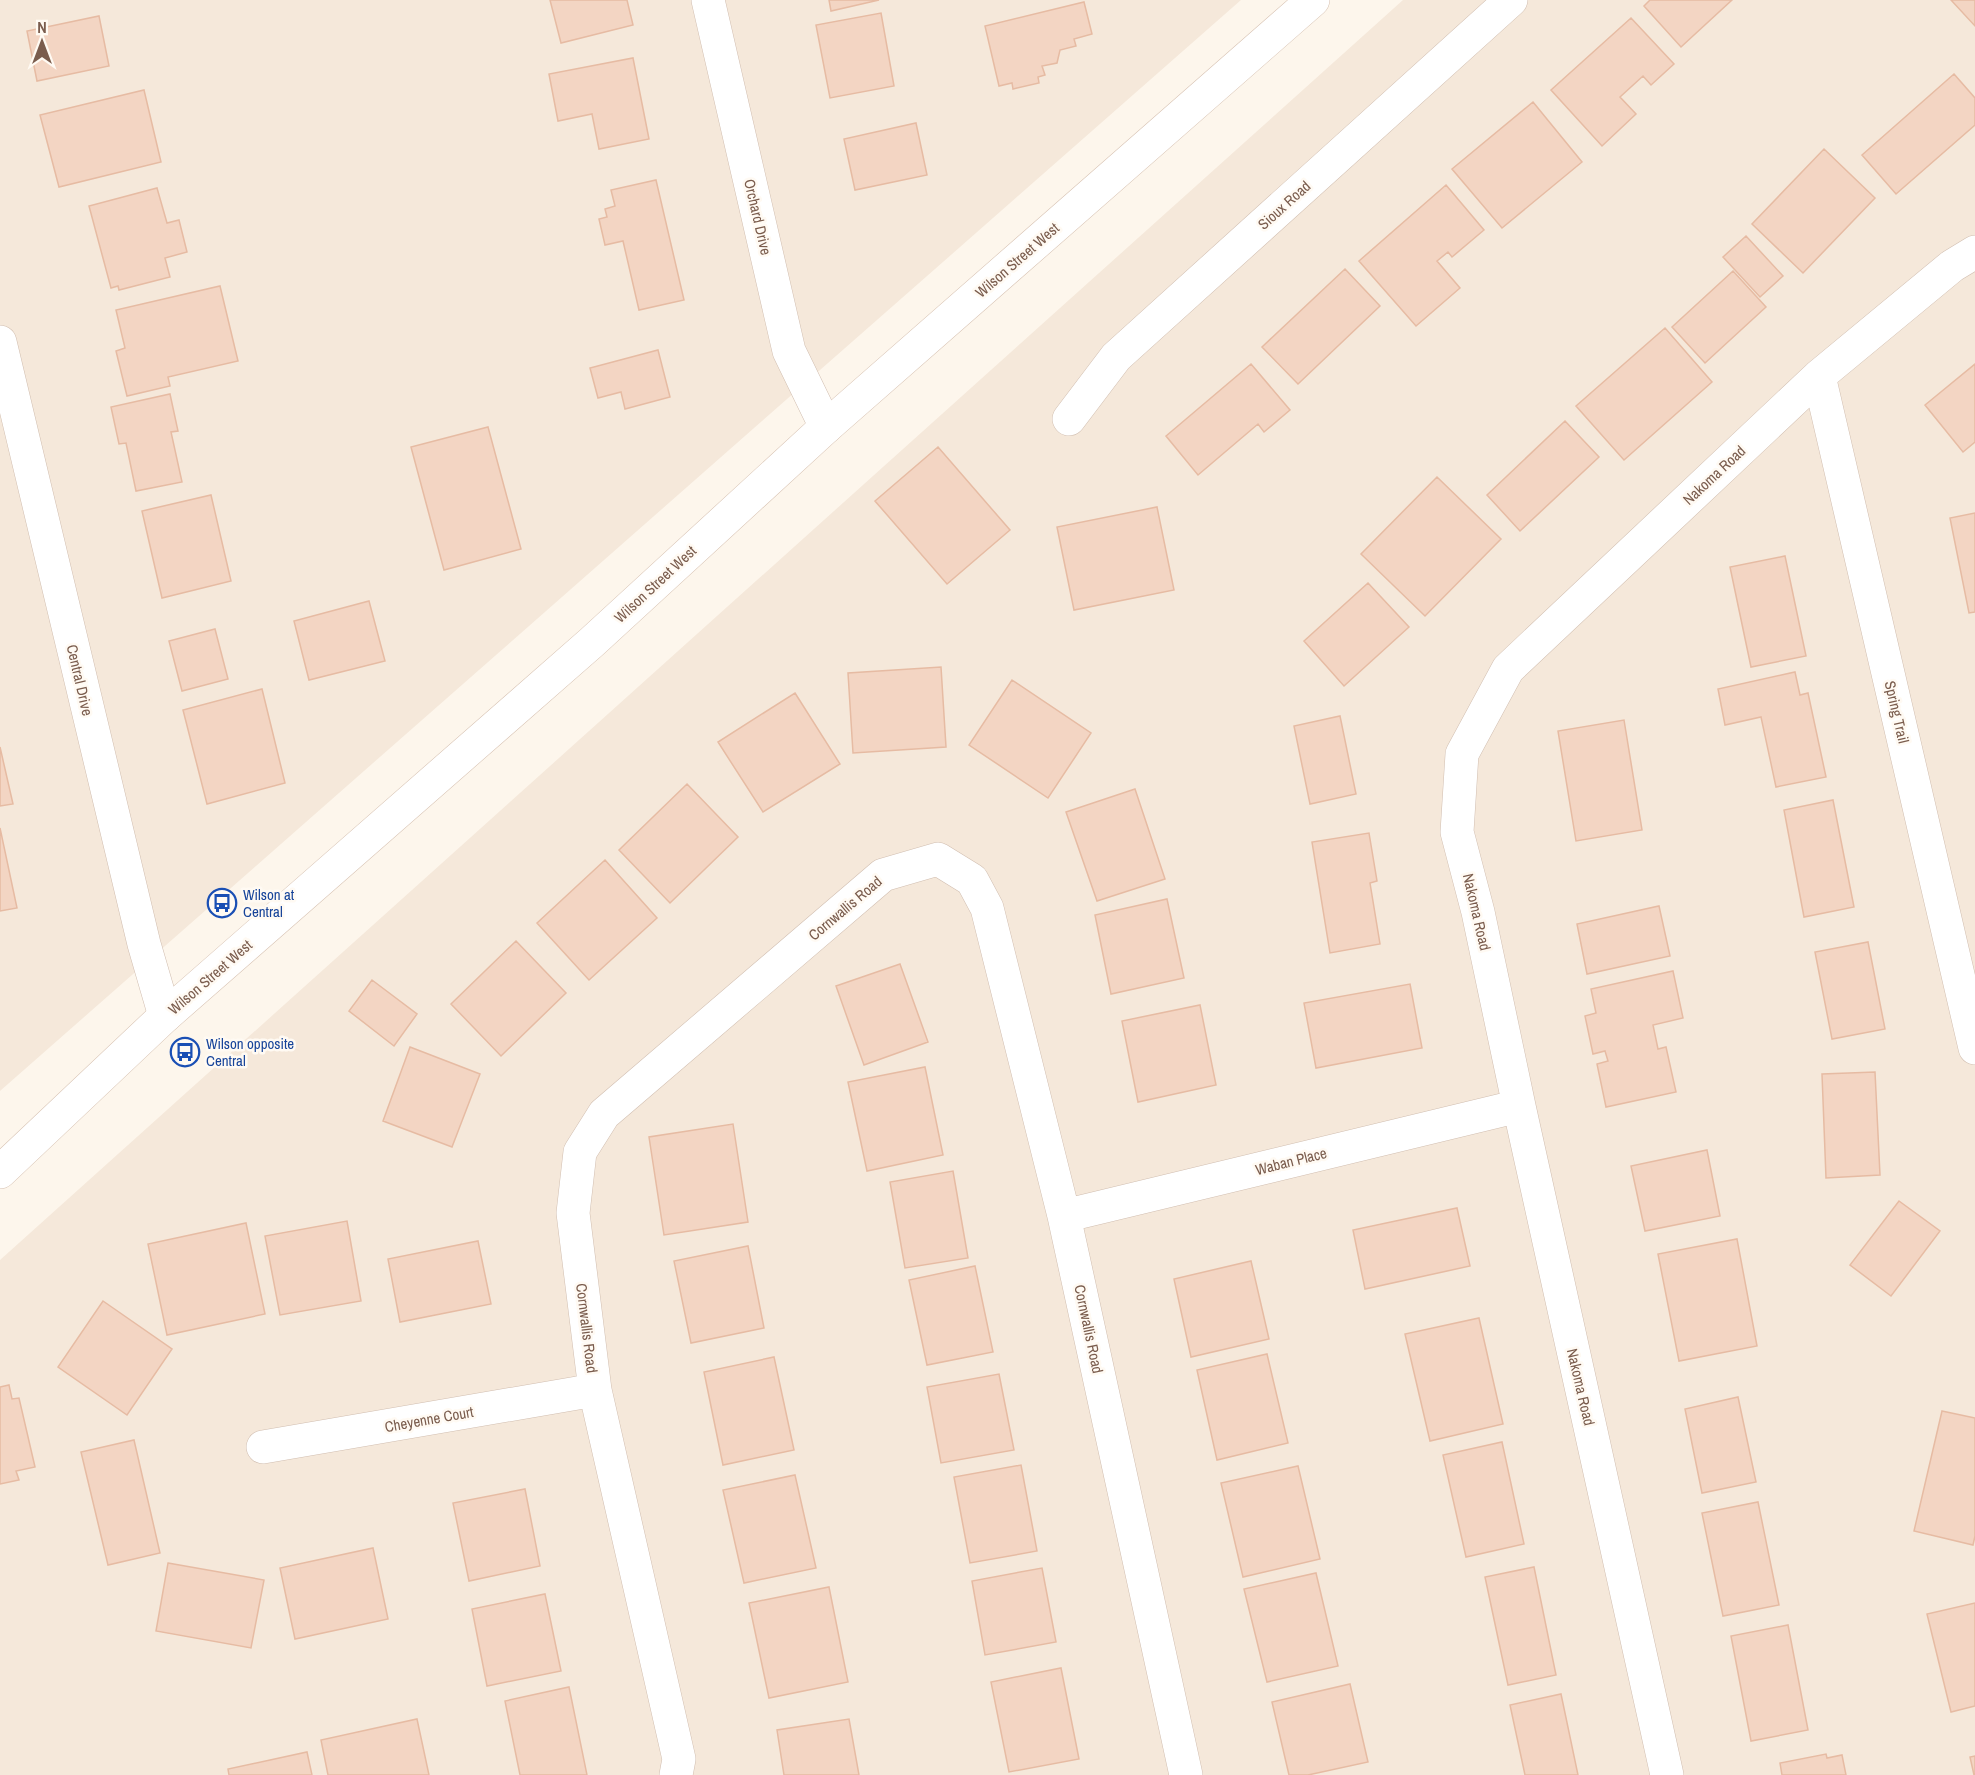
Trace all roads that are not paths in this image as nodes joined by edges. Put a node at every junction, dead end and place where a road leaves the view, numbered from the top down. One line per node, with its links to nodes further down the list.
1 (708, 0): 8 (street, Orchard Drive)
2 (1313, 0): 8 (street, Wilson Street West)
3 (1510, 0): 7 (street, Sioux Road)
4 (1975, 252): 6 (street, Nakoma Road)
5 (0, 342): 9 (street, Central Drive)
6 (1819, 376): 10 (street, Spring Trail); 11 (street, Nakoma Road)
7 (1069, 419)
8 (826, 428): 9 (street, Wilson Street West)
9 (165, 1016): 12 (street, Wilson Street West)
10 (1975, 1048)
11 (1519, 1106): 13 (street, Waban Place); 18 (street, Nakoma Road)
12 (0, 1172)
13 (1064, 1216): 14 (street, Cornwallis Road); 17 (street, Cornwallis Road)
14 (595, 1390): 15 (street, Cheyenne Court); 16 (street, Cornwallis Road)
15 (263, 1447)
16 (676, 1775)
17 (1186, 1775)
18 (1667, 1775)

